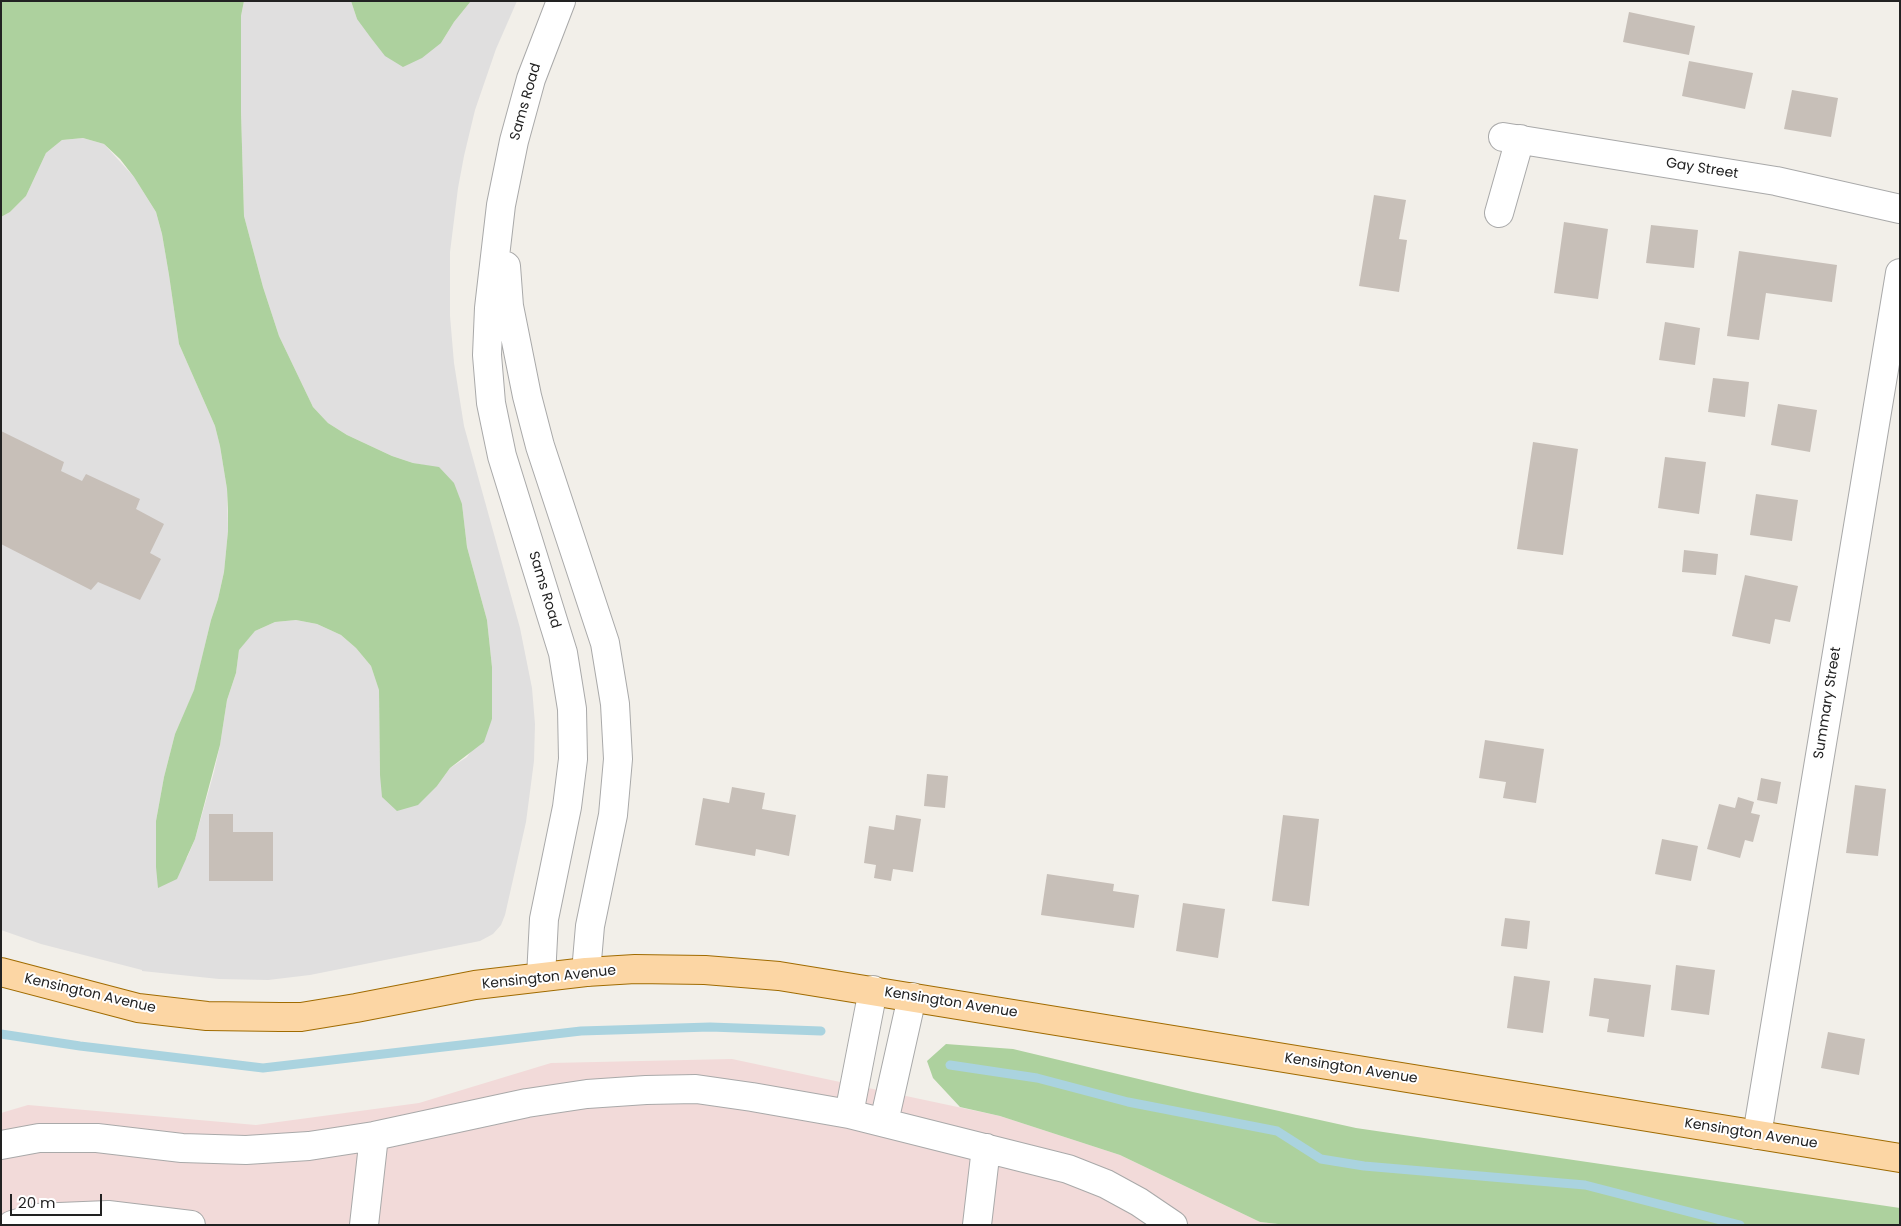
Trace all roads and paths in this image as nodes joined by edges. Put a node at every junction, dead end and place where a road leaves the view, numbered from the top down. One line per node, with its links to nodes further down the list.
1 (561, 1): 2 (street, Sams Road)
2 (501, 206): 7 (street, Sams Road); 8 (street, Sams Road)
3 (1900, 209): 4 (street, Gay Street)
4 (1499, 213)
5 (1900, 273): 13 (street, Summary Street)
6 (1, 972): 8 (main road, Kensington Avenue)
7 (586, 972): 8 (main road, Kensington Avenue); 9 (main road, Kensington Avenue)
8 (541, 977)
9 (873, 990): 10 (main road, Kensington Avenue); 11 (street)
10 (912, 997): 12 (street); 13 (main road, Kensington Avenue)
11 (850, 1114): 12 (street); 14 (street)
12 (884, 1122): 16 (street)
13 (1757, 1134): 17 (main road, Kensington Avenue)
14 (374, 1136): 15 (street); 20 (street)
15 (1, 1145)
16 (986, 1148): 21 (street); 22 (street)
17 (1900, 1158)
18 (12, 1225): 19 (street)
19 (191, 1225)
20 (364, 1225)
21 (977, 1225)
22 (1173, 1225)

